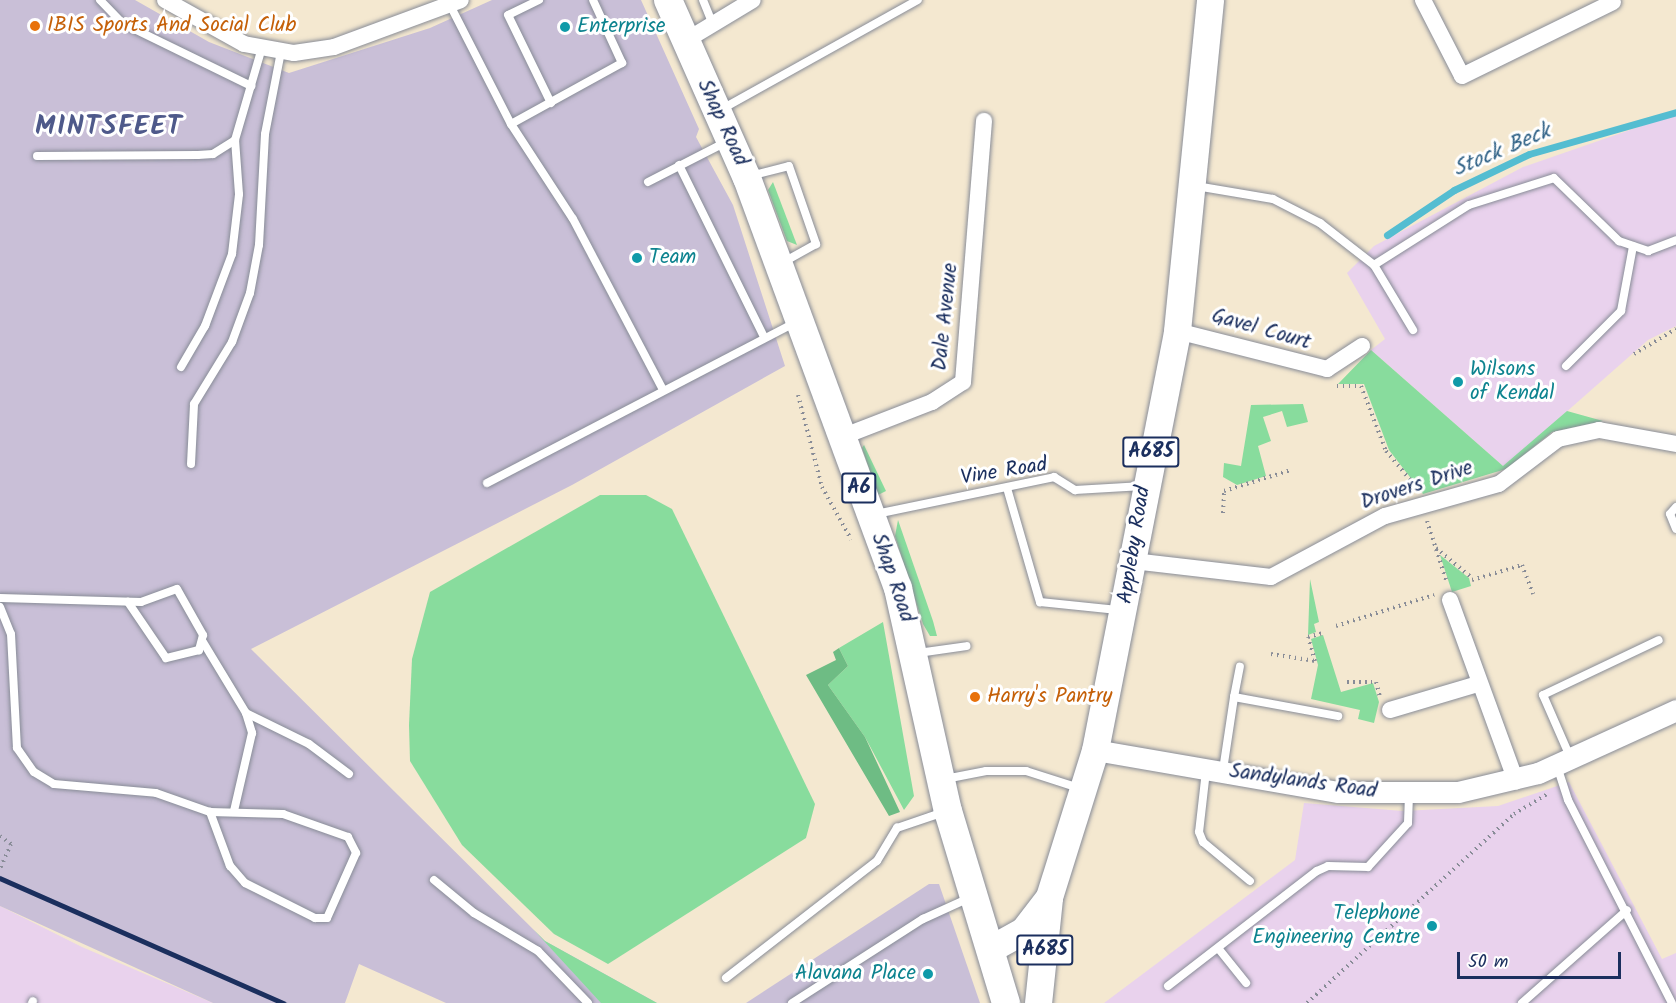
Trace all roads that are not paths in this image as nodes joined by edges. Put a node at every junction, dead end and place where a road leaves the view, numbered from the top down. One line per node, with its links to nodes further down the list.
1 (100, 0): 17 (lane)
2 (165, 0): 15 (street)
3 (539, 0): 18 (lane)
4 (592, 0): 18 (lane)
5 (668, 0): 14 (highway, Shap Road / A6)
6 (703, 0): 13 (lane)
7 (753, 0): 13 (street)
8 (918, 0): 19 (lane)
9 (1210, 0): 28 (main road, Appleby Road / A685)
10 (1423, 0): 11 (street)
11 (1613, 2)
12 (455, 3): 16 (street); 21 (lane)
13 (714, 27): 14 (street)
14 (685, 41): 19 (highway, Shap Road / A6)
15 (261, 51): 16 (street); 17 (lane)
16 (281, 52): 43 (lane)
17 (251, 86): 22 (lane)
18 (551, 103): 21 (lane)
19 (716, 113): 23 (highway, Shap Road / A6)
20 (984, 121): 41 (street, Dale Avenue)
21 (511, 124): 40 (lane)
22 (235, 140): 24 (lane); 39 (lane)
23 (729, 140): 25 (lane); 26 (highway, Shap Road / A6)
24 (37, 156)
25 (679, 165): 27 (lane); 36 (lane)
26 (747, 178): 31 (highway, Shap Road / A6); 31 (lane)
27 (648, 182)
28 (1191, 185): 32 (lane); 34 (main road, Appleby Road / A685)
29 (1676, 240): 30 (lane)
30 (1633, 246): 32 (lane); 38 (lane)
31 (780, 263): 33 (highway, Shap Road / A6)
32 (1374, 265): 35 (lane)
33 (799, 320): 36 (lane); 41 (highway, Shap Road / A6)
34 (1177, 330): 37 (street, Gavel Court); 45 (main road, Appleby Road / A685)
35 (1413, 330)
36 (763, 335): 40 (lane)
37 (1362, 346)
38 (1566, 366)
39 (181, 368)
40 (663, 390): 44 (lane)
41 (839, 438): 48 (highway, Shap Road / A6)
42 (1676, 444): 50 (street, Drovers Drive)
43 (190, 464)
44 (488, 483)
45 (1143, 486): 46 (lane, Vine Road); 50 (main road, Appleby Road / A685)
46 (1007, 488): 48 (lane, Vine Road); 55 (lane)
47 (1676, 507): 49 (lane)
48 (870, 516): 59 (highway, Shap Road / A6)
49 (1676, 529)
50 (1133, 561): 55 (main road, Appleby Road / A685)
51 (1446, 595): 61 (street)
52 (0, 598): 53 (lane)
53 (128, 602): 57 (lane); 57 (lane)
54 (0, 607): 77 (lane)
55 (1125, 611): 67 (main road, Appleby Road / A685)
56 (1659, 640): 68 (lane)
57 (203, 642): 65 (lane)
58 (967, 645): 59 (lane)
59 (915, 654): 71 (highway, Shap Road / A6)
60 (1240, 667): 62 (lane)
61 (1478, 684): 63 (street); 72 (street)
62 (1234, 697): 66 (lane); 69 (lane)
63 (1386, 706)
64 (1676, 710): 68 (street, Sandylands Road)
65 (246, 713): 70 (lane); 75 (lane)
66 (1338, 716)
67 (1095, 750): 69 (street, Sandylands Road); 73 (main road, Appleby Road / A685)
68 (1564, 762): 72 (street, Sandylands Road); 82 (lane)
69 (1215, 769): 74 (street, Sandylands Road); 79 (lane)
70 (349, 774)
71 (942, 780): 73 (lane); 76 (highway, Shap Road / A6)
72 (1516, 781): 74 (street, Sandylands Road)
73 (1083, 790): 81 (main road, Appleby Road / A685)
74 (1409, 793): 83 (lane)
75 (234, 811): 77 (lane); 77 (lane)
76 (948, 811): 80 (highway, Shap Road / A6); 85 (lane)
77 (210, 812)
78 (434, 880): 88 (lane)
79 (1250, 881)
80 (972, 897): 84 (highway, Shap Road / A6); 89 (lane)
81 (1049, 897): 84 (main road, Appleby Road / A685); 91 (main road, A685)
82 (1627, 910): 92 (lane); 93 (lane)
83 (1218, 948): 86 (lane); 87 (lane)
84 (990, 949): 90 (highway, Shap Road / A6)
85 (726, 978)
86 (1246, 983)
87 (1168, 986)
88 (588, 1003)
89 (792, 1003)
90 (1006, 1003)
91 (1038, 1003)
92 (1522, 1003)
93 (1672, 1003)

